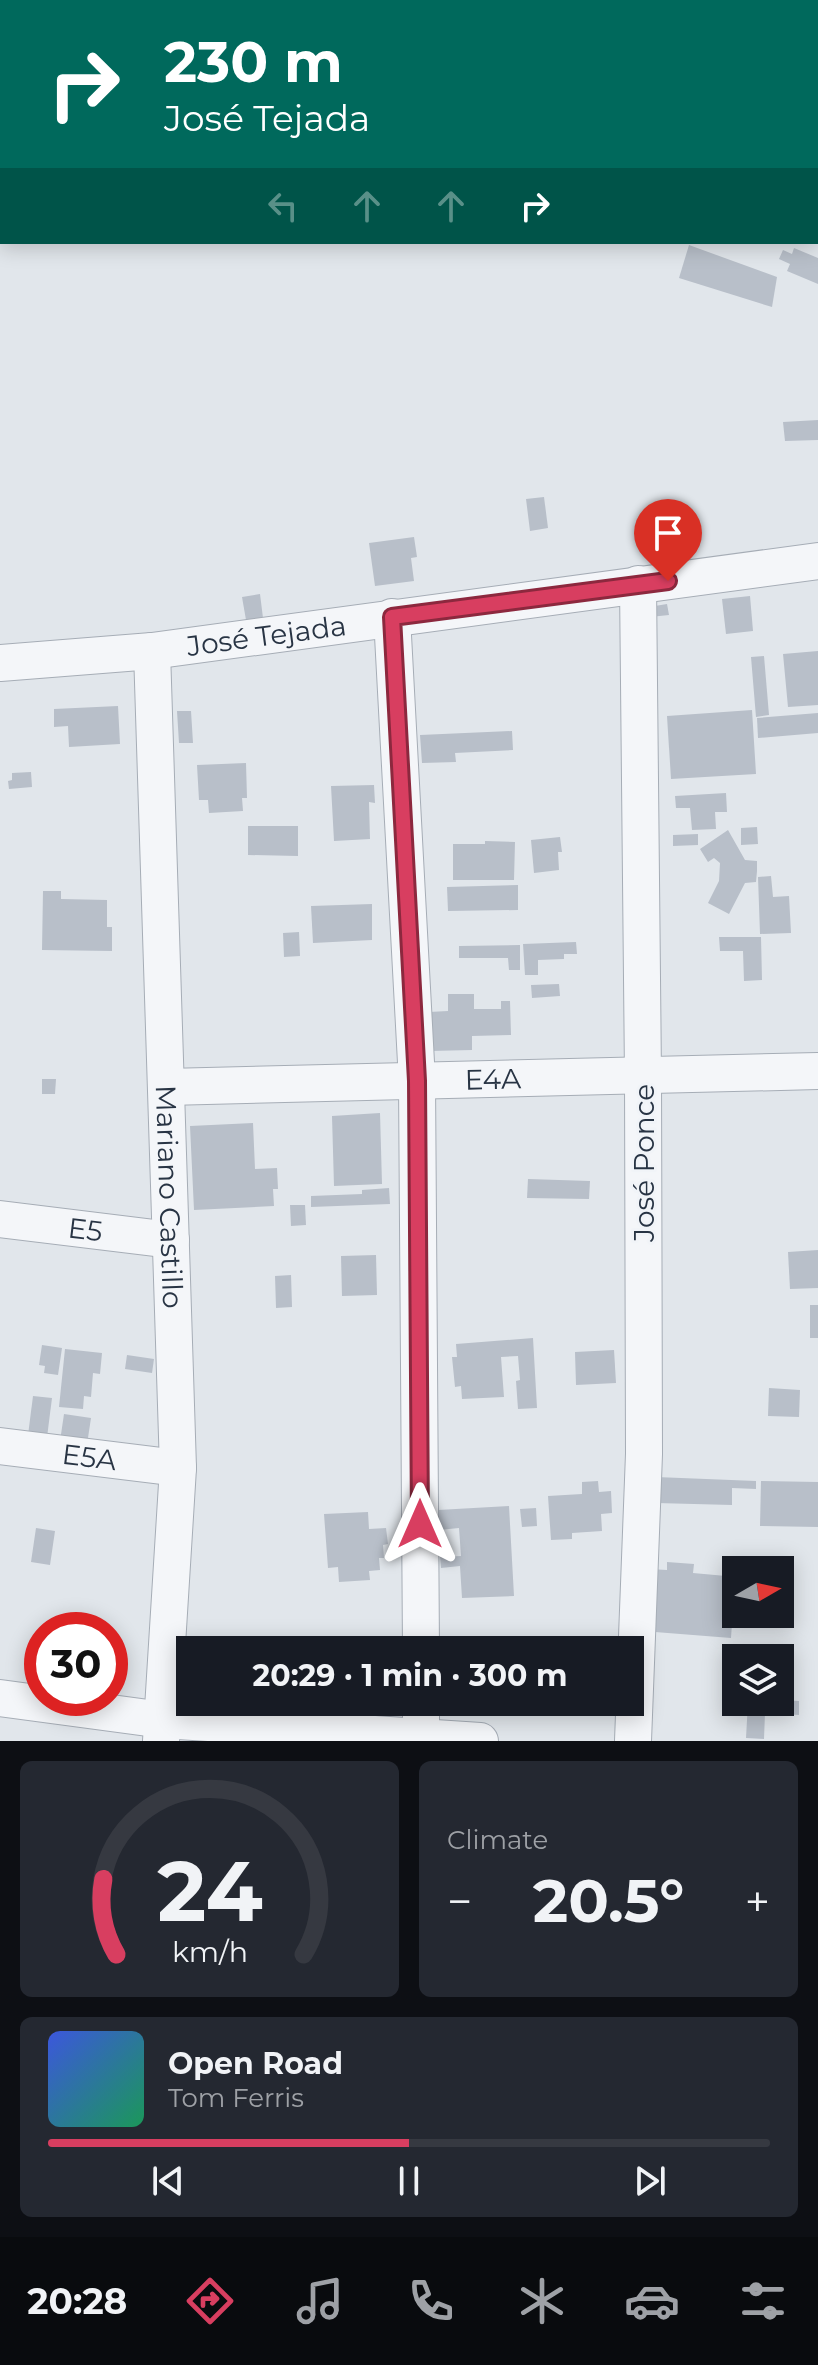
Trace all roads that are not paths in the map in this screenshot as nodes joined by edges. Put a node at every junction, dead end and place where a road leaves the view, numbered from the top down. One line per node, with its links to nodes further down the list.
1 (818, 561): 2 (street, José Tejada)
2 (638, 584): 3 (street, José Tejada); 7 (street, José Ponce)
3 (392, 617): 4 (street, José Tejada); 8 (street)
4 (152, 651): 5 (street, José Tejada); 9 (street, Mariano Castillo)
5 (0, 663)
6 (818, 1071): 7 (street, E4A)
7 (643, 1076): 8 (street, E4A); 19 (street, José Ponce)
8 (417, 1081): 9 (street, E4A); 14 (street)
9 (167, 1087): 11 (street, Mariano Castillo)
10 (0, 1219): 11 (street, E5)
11 (171, 1240): 13 (street, Mariano Castillo)
12 (0, 1446): 13 (street, E5A)
13 (178, 1468): 17 (street, Mariano Castillo)
14 (421, 1636)
15 (0, 1698): 17 (street)
16 (421, 1720): 17 (street); 18 (street)
17 (162, 1731)
18 (480, 1741)
19 (633, 1741)

